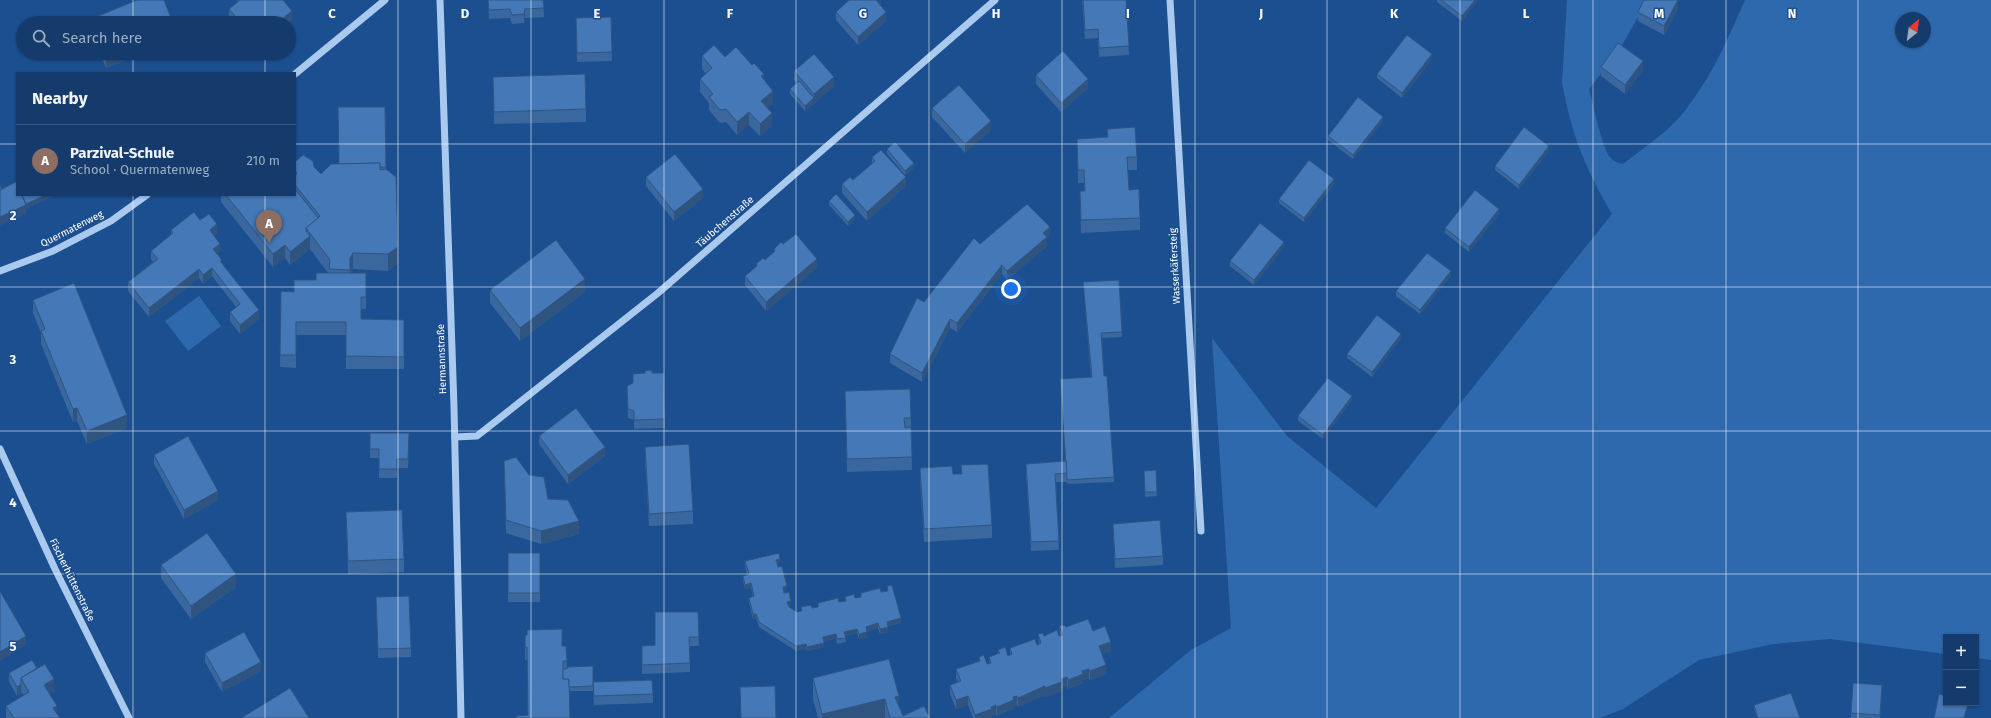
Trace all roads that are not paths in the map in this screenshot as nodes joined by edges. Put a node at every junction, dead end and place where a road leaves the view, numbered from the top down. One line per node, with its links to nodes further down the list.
1 (385, 0): 5 (street)
2 (440, 0): 8 (street, Hermannstraße)
3 (995, 0): 8 (street, Täubchenstraße)
4 (1170, 0): 10 (street, Wasserkäfersteig)
5 (296, 73)
6 (146, 196): 7 (street, Quermatenweg)
7 (0, 271)
8 (454, 437): 12 (street, Hermannstraße)
9 (0, 450): 11 (street, Fischerhüttenstraße)
10 (1201, 531)
11 (129, 718)
12 (461, 718)

